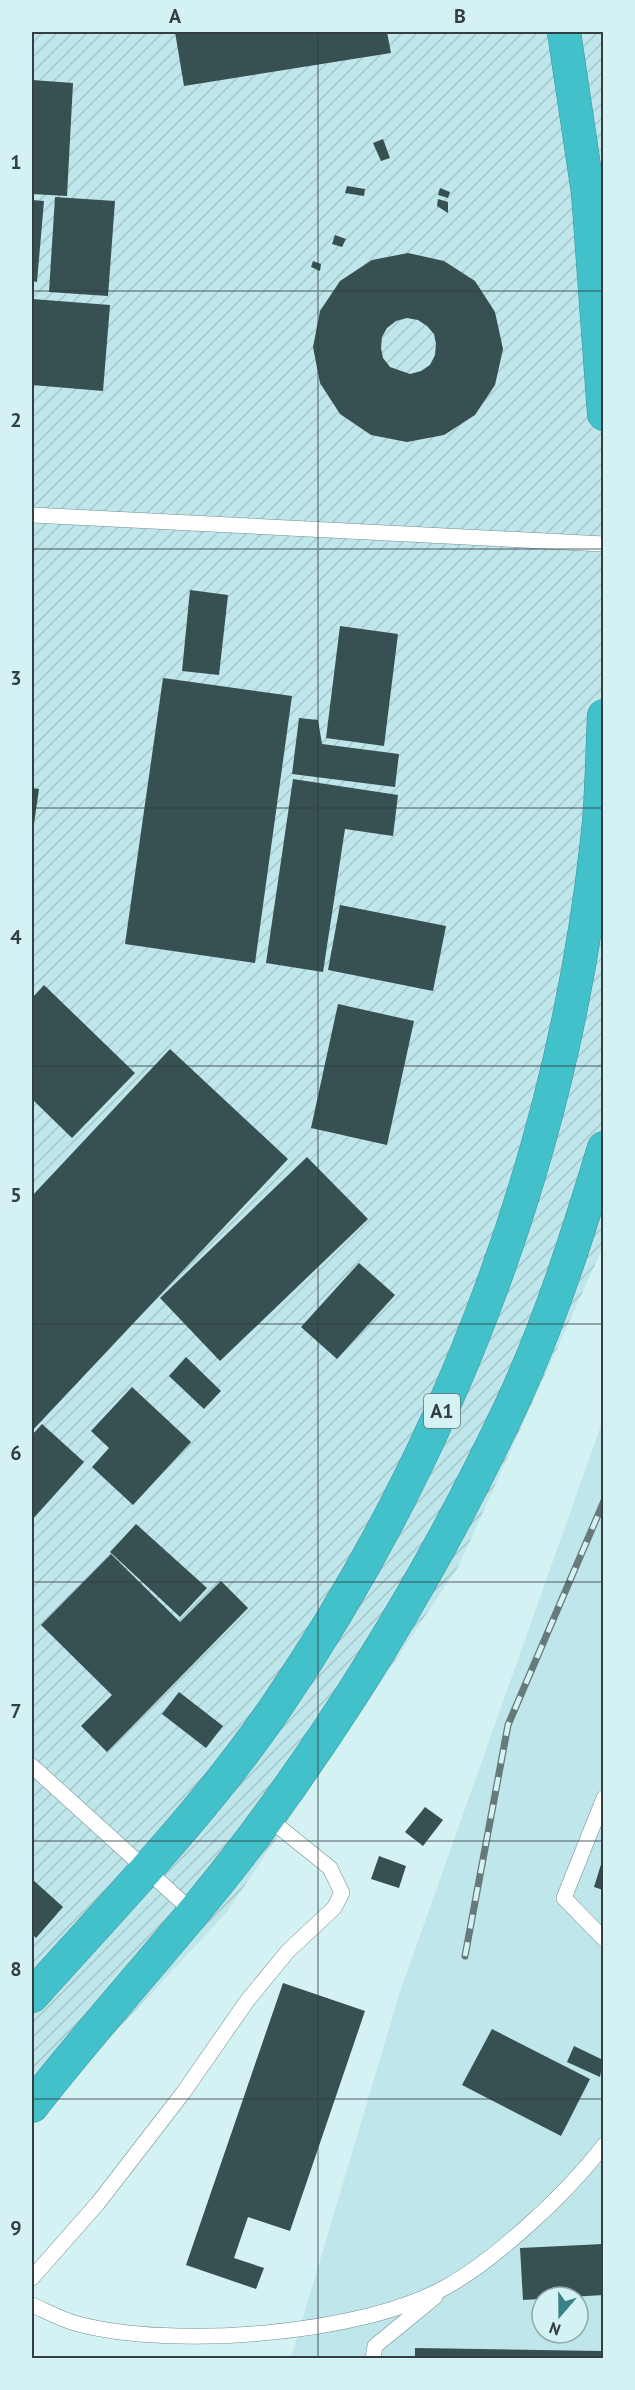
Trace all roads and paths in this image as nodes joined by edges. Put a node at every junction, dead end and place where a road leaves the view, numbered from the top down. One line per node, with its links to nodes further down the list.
1 (564, 32): 2 (highway)
2 (603, 414)
3 (32, 516): 4 (lane)
4 (603, 544)
5 (603, 716): 10 (highway, A1)
6 (603, 1148): 9 (highway)
7 (32, 1766): 10 (lane)
8 (603, 1798): 12 (lane)
9 (267, 1818): 11 (highway); 16 (lane)
10 (146, 1868): 11 (lane); 13 (highway, A1)
11 (193, 1912): 14 (highway)
12 (603, 1939)
13 (32, 1996)
14 (32, 2106)
15 (603, 2145): 17 (lane)
16 (32, 2278)
17 (446, 2287): 18 (lane); 19 (lane)
18 (32, 2305)
19 (373, 2358)

